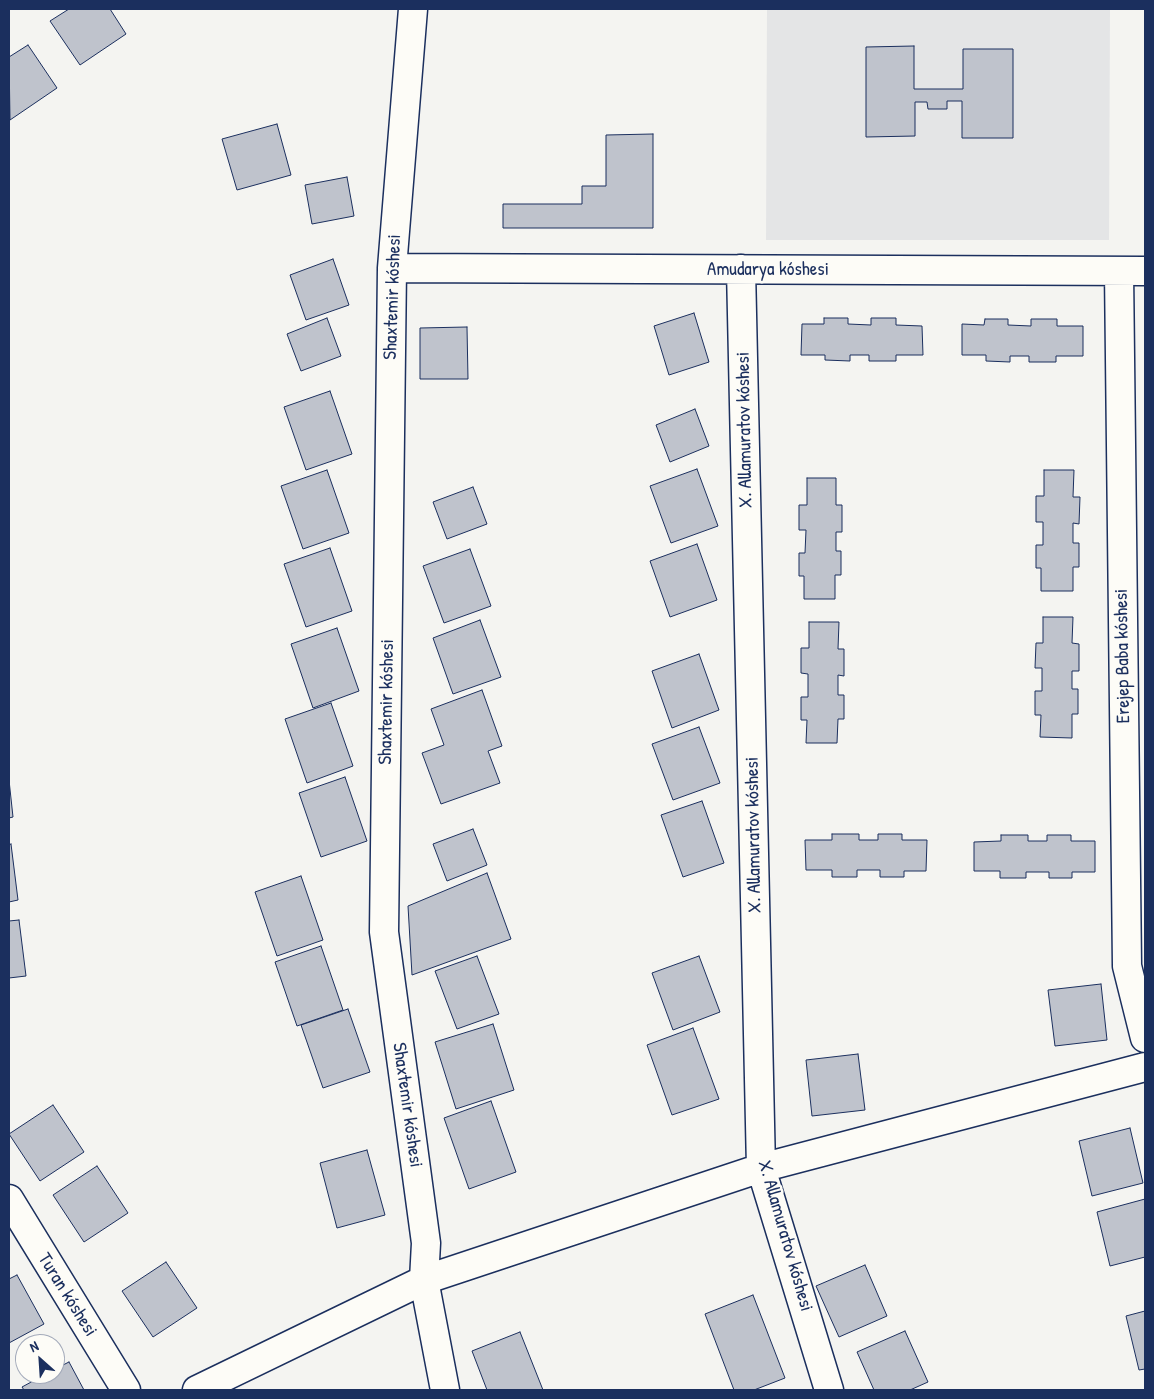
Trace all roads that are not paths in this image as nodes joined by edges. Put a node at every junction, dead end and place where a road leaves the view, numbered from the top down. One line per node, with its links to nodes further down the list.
1 (413, 9): 2 (street, Shaxtemir kóshesi)
2 (392, 268): 3 (street, Amudarya kóshesi); 10 (street, Shaxtemir kóshesi)
3 (741, 269): 4 (street, Amudarya kóshesi); 8 (street, X. Allamuratov kóshesi)
4 (1132, 271): 5 (street, Erejep Baba kóshesi)
5 (1136, 966): 6 (street, Erejep Baba kóshesi)
6 (1145, 1038)
7 (1145, 1068): 8 (street)
8 (761, 1168): 10 (street); 14 (street, X. Allamuratov kóshesi)
9 (9, 1199): 11 (street, Turan kóshesi)
10 (424, 1280): 12 (street); 13 (street, Shaxtemir kóshesi)
11 (126, 1390)
12 (197, 1390)
13 (446, 1390)
14 (829, 1390)

